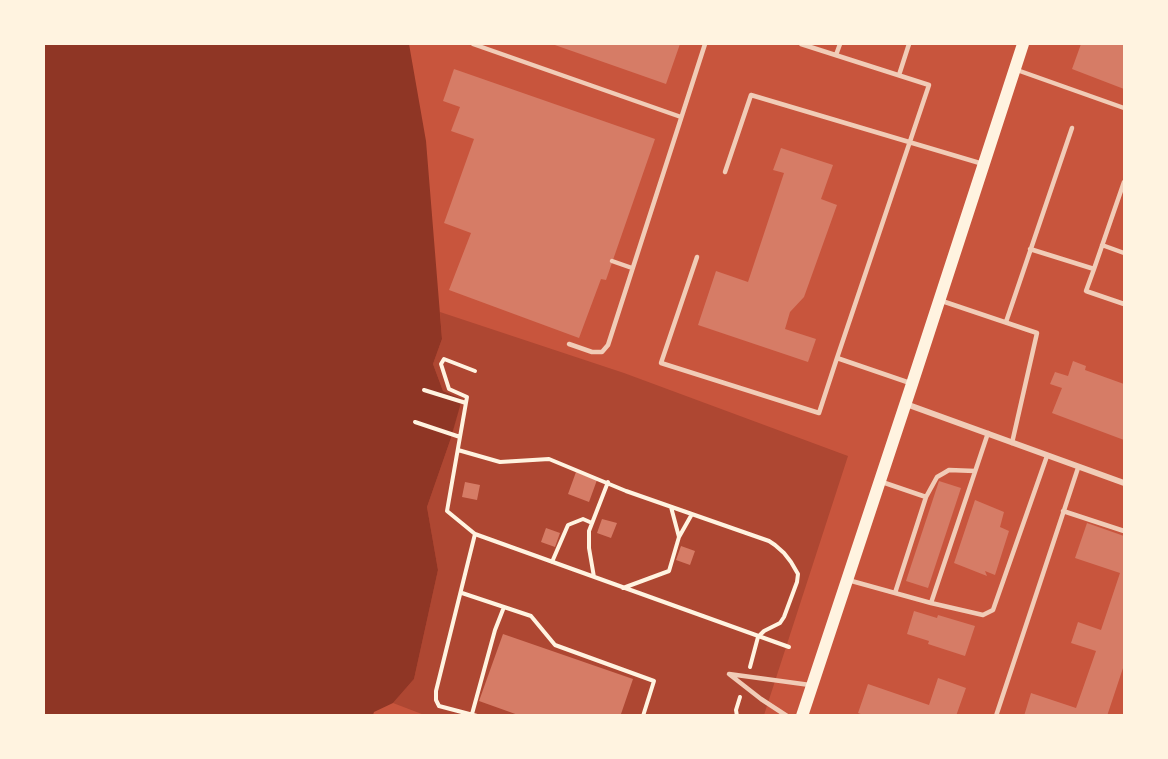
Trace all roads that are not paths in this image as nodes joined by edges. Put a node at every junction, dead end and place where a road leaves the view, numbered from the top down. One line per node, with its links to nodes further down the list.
1 (473, 44): 11 (lane)
2 (705, 44): 11 (lane)
3 (801, 44): 7 (lane)
4 (840, 44): 7 (lane)
5 (909, 44): 9 (lane)
6 (1023, 44): 8 (main road)
7 (836, 55): 9 (lane)
8 (1014, 69): 10 (lane); 14 (main road)
9 (899, 75): 13 (lane)
10 (1125, 108)
11 (681, 117): 22 (lane)
12 (1072, 128): 18 (lane)
13 (910, 142): 14 (lane); 15 (lane); 28 (lane)
14 (983, 164): 24 (main road)
15 (725, 172)
16 (1125, 182): 17 (lane)
17 (1102, 245): 19 (lane); 23 (lane)
18 (1030, 249): 23 (lane); 26 (lane)
19 (1125, 253)
20 (698, 256): 28 (lane)
21 (612, 261): 22 (lane)
22 (632, 268): 27 (lane)
23 (1094, 269): 25 (lane)
24 (939, 300): 26 (lane); 29 (main road)
25 (1125, 304)
26 (1006, 322): 32 (lane)
27 (569, 344)
28 (837, 358): 29 (lane)
29 (912, 384): 30 (main road)
30 (906, 404): 31 (street); 36 (main road)
31 (988, 433): 32 (street); 35 (lane)
32 (1012, 443): 33 (street)
33 (1047, 456): 34 (street); 43 (lane)
34 (1078, 468): 37 (street); 39 (lane)
35 (975, 471): 38 (lane); 43 (lane)
36 (880, 481): 38 (lane); 41 (main road)
37 (1125, 483)
38 (926, 497): 42 (lane)
39 (1063, 511): 40 (lane); 47 (lane)
40 (1125, 531)
41 (848, 580): 42 (lane); 44 (main road)
42 (895, 593): 43 (lane)
43 (931, 603)
44 (812, 685): 45 (lane); 46 (main road)
45 (787, 716)
46 (802, 716)
47 (996, 716)

